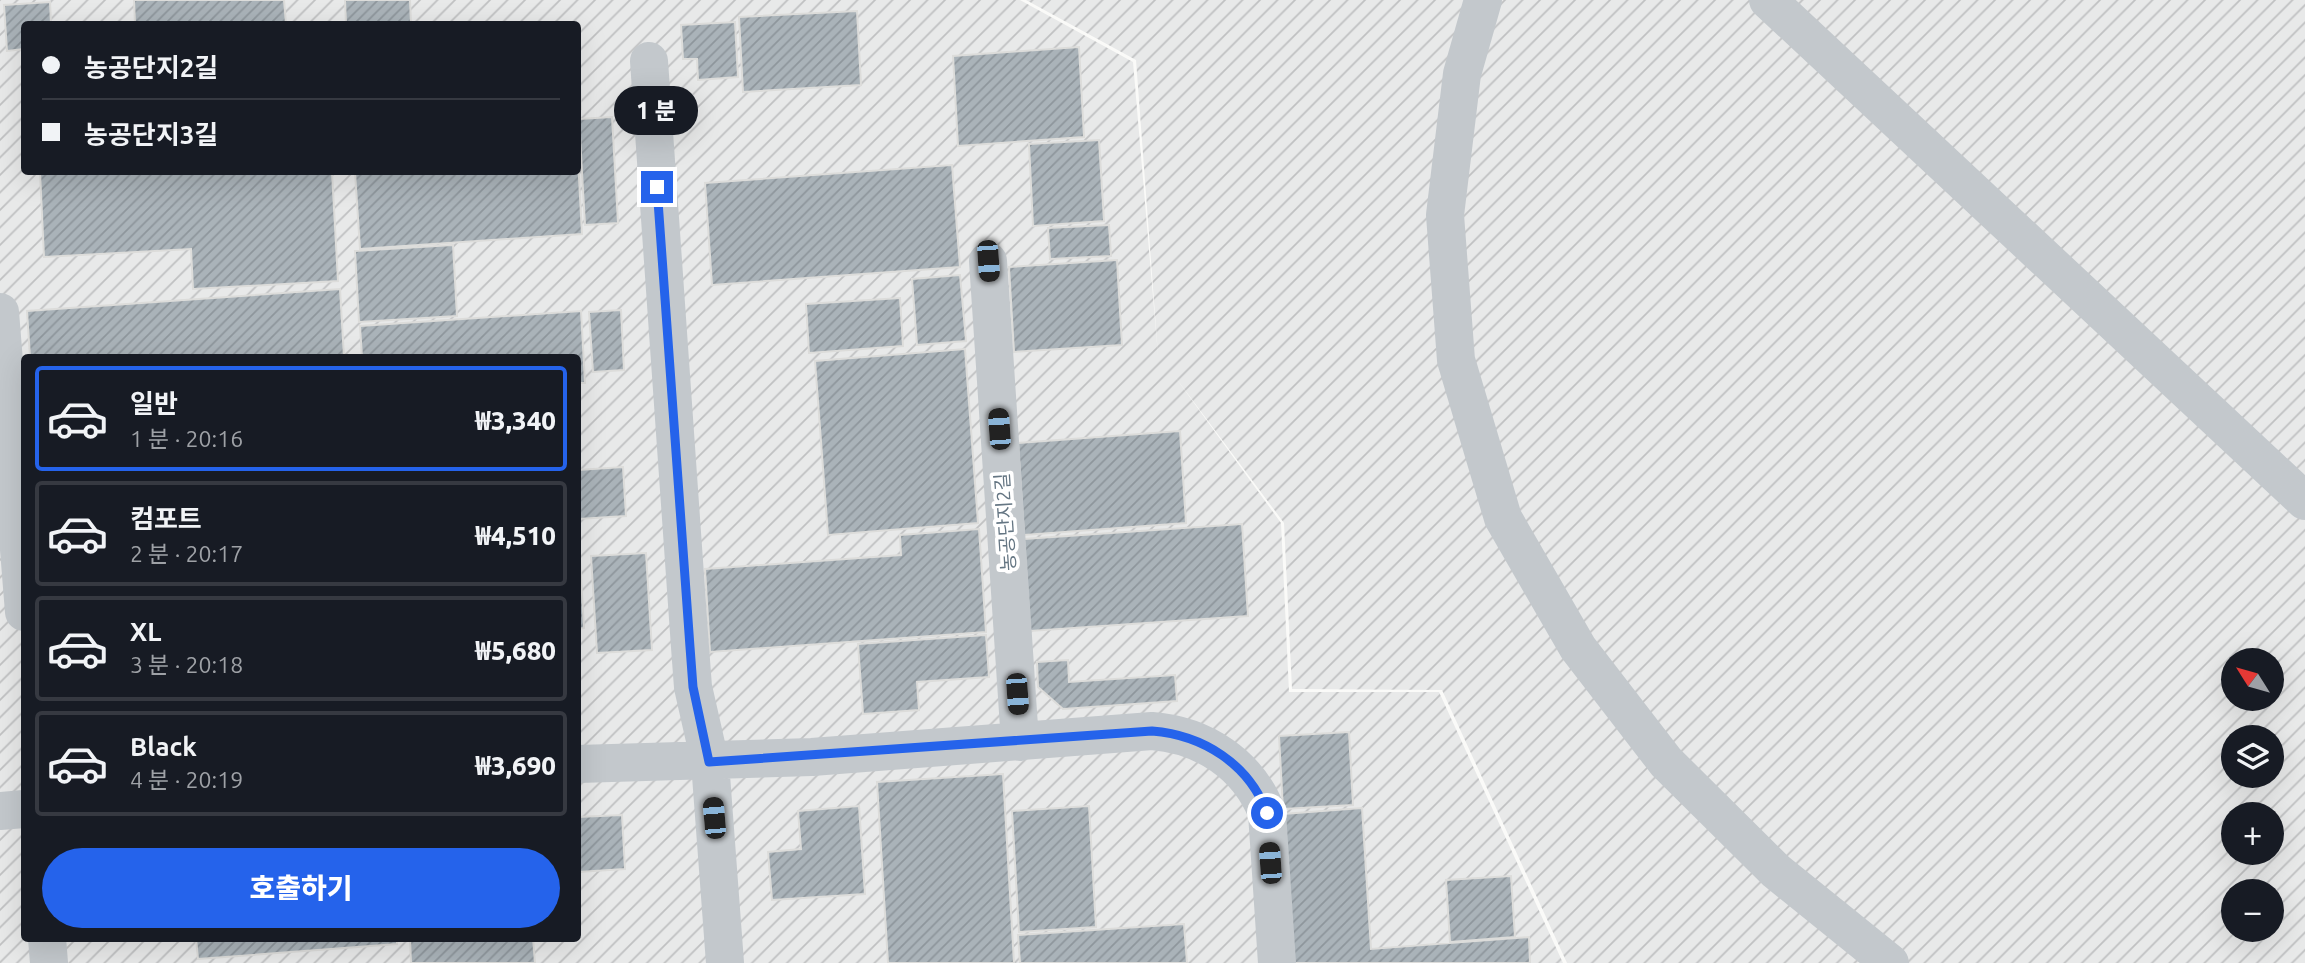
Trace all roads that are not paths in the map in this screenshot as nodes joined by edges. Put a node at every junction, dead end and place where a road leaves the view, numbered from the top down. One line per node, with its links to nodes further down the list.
1 (1483, 0): 17 (street)
2 (1768, 0): 6 (street)
3 (649, 61): 9 (street)
4 (988, 261): 8 (street, 농공단지2길)
5 (0, 312): 7 (street)
6 (2305, 501)
7 (21, 574)
8 (1020, 742): 9 (street); 16 (street)
9 (709, 762): 10 (street); 15 (street)
10 (581, 764)
11 (21, 809): 12 (street)
12 (0, 811)
13 (47, 942): 14 (street)
14 (49, 963)
15 (725, 963)
16 (1277, 963)
17 (1890, 963)

